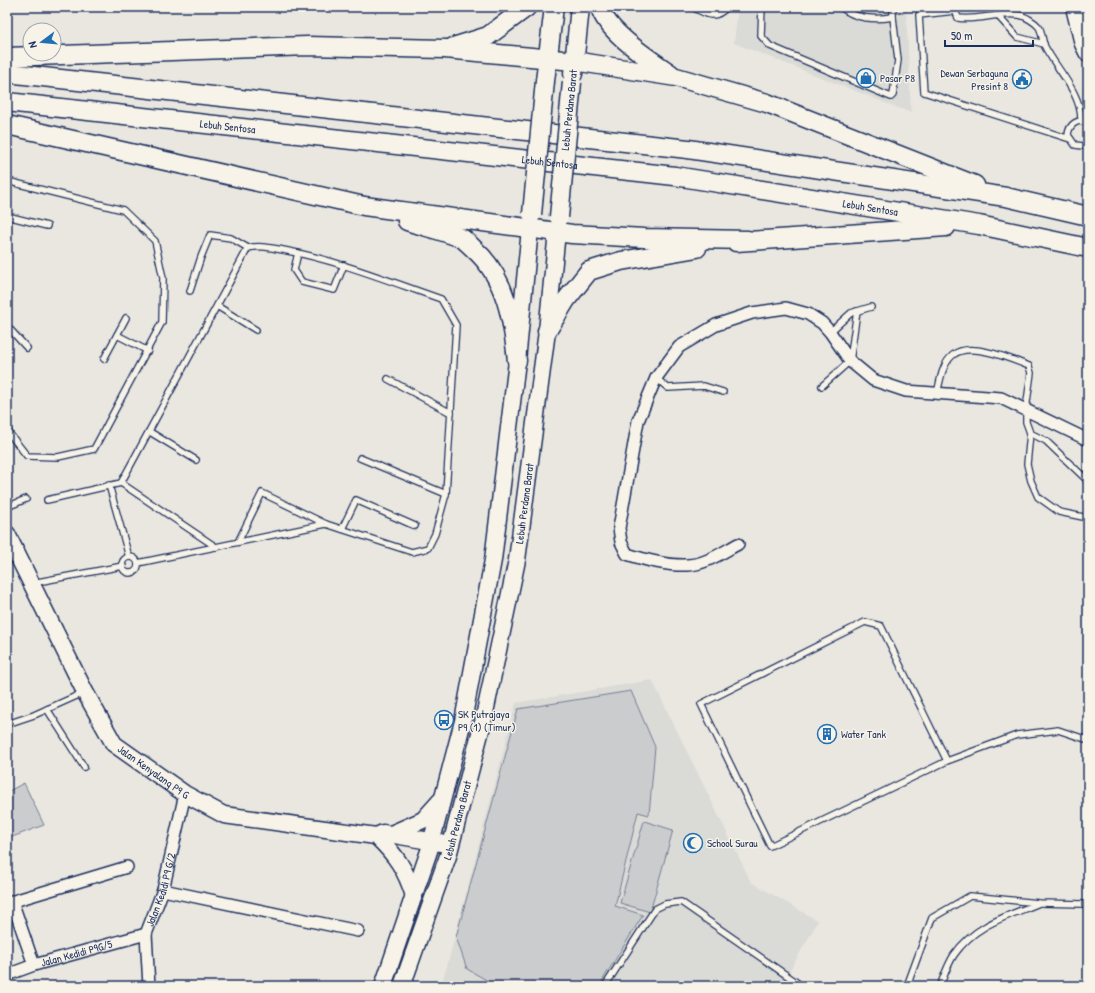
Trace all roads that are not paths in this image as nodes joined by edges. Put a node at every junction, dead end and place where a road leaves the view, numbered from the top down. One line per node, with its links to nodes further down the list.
1 (527, 7): 15 (main road)
2 (554, 7): 18 (main road, Lebuh Perdana Barat)
3 (580, 7): 19 (main road, Lebuh Perdana Barat)
4 (600, 7): 21 (main road)
5 (692, 7): 6 (lane)
6 (727, 7)
7 (762, 7): 13 (lane)
8 (841, 7): 13 (lane)
9 (894, 7): 13 (lane)
10 (1074, 7): 16 (street)
11 (954, 9): 12 (lane); 26 (lane)
12 (998, 16): 14 (lane); 14 (lane)
13 (893, 17)
14 (1044, 44): 23 (lane)
15 (445, 49): 17 (main road); 18 (main road)
16 (1088, 54)
17 (7, 57)
18 (548, 58): 19 (main road); 33 (main road, Lebuh Perdana Barat, bridge)
19 (574, 62): 21 (main road); 34 (main road, Lebuh Perdana Barat, bridge)
20 (7, 73): 29 (main road)
21 (676, 77): 29 (main road)
22 (7, 102): 35 (main road, Lebuh Sentosa)
23 (1081, 121): 24 (lane); 26 (lane)
24 (1088, 123)
25 (7, 124): 30 (main road)
26 (1070, 139): 27 (lane)
27 (1088, 144)
28 (7, 181): 53 (lane)
29 (1006, 197): 32 (main road)
30 (364, 206): 33 (main road); 55 (main road)
31 (7, 216): 36 (lane)
32 (1088, 216)
33 (531, 222): 34 (main road); 55 (street, Lebuh Perdana Barat)
34 (558, 225): 37 (main road); 49 (street, Lebuh Perdana Barat)
35 (979, 225): 37 (main road); 39 (main road, Lebuh Sentosa)
36 (47, 226)
37 (748, 240): 49 (main road)
38 (248, 248): 40 (lane); 42 (lane); 43 (lane)
39 (1088, 248)
40 (298, 253): 41 (lane); 41 (lane)
41 (344, 265): 63 (lane)
42 (190, 291)
43 (217, 306): 48 (lane); 65 (lane)
44 (871, 307): 45 (lane)
45 (857, 311): 50 (lane); 56 (lane)
46 (126, 318): 51 (lane)
47 (7, 326): 52 (lane)
48 (256, 330)
49 (547, 331): 99 (street, Lebuh Perdana Barat)
50 (830, 332): 56 (street); 57 (street)
51 (117, 335): 53 (lane); 54 (lane)
52 (27, 348)
53 (148, 351): 64 (lane)
54 (104, 359)
55 (517, 361): 96 (street, Lebuh Perdana Barat)
56 (850, 361): 59 (lane); 61 (street)
57 (656, 378): 60 (lane); 83 (street)
58 (388, 379): 63 (lane)
59 (822, 386)
60 (723, 392)
61 (937, 394): 62 (street); 62 (lane)
62 (1026, 409): 66 (lane); 67 (street)
63 (451, 413): 73 (lane)
64 (7, 425)
65 (150, 432): 69 (lane); 71 (lane)
66 (1030, 433): 70 (lane); 77 (lane)
67 (1088, 440)
68 (360, 458): 73 (lane)
69 (196, 460)
70 (1088, 481)
71 (121, 483): 72 (lane); 84 (lane)
72 (109, 485): 75 (lane); 85 (lane)
73 (446, 494): 80 (lane)
74 (26, 499): 76 (lane)
75 (46, 500)
76 (7, 507)
77 (1088, 518)
78 (326, 524): 80 (lane); 82 (lane); 82 (lane)
79 (415, 526): 80 (lane)
80 (342, 529)
81 (7, 534): 88 (street, Jalan Kenyalang P9 G)
82 (238, 542): 84 (lane)
83 (738, 544)
84 (216, 547): 86 (lane)
85 (129, 557): 86 (lane); 87 (lane)
86 (138, 563): 87 (lane)
87 (123, 566): 88 (lane)
88 (31, 583): 89 (street, Jalan Kenyalang P9 G)
89 (85, 692): 90 (lane); 95 (street, Jalan Kenyalang P9 G)
90 (47, 709): 91 (lane); 94 (lane)
91 (7, 724)
92 (1088, 740): 93 (lane)
93 (947, 761): 93 (lane)
94 (84, 767)
95 (185, 794): 97 (street, Jalan Kenyalang P9 G); 101 (street, Jalan Kedidi P9 G/2)
96 (443, 797): 97 (street); 98 (street, Lebuh Perdana Barat)
97 (382, 837): 98 (street, Jalan Kenyalang P9 G); 102 (street)
98 (431, 846): 99 (street, Jalan Kenyalang P9 G); 102 (street, Lebuh Perdana Barat)
99 (449, 851): 113 (street, Lebuh Perdana Barat)
100 (127, 867): 103 (street)
101 (163, 890): 106 (street); 107 (street, Jalan Kedidi P9 G/2)
102 (414, 896): 112 (street, Lebuh Perdana Barat)
103 (10, 902): 108 (street)
104 (1039, 903): 105 (lane); 115 (lane); 116 (lane)
105 (1088, 906)
106 (358, 931)
107 (146, 934): 108 (street, Jalan Kedidi P9G/5); 111 (street, Jalan Kedidi P9 G/2)
108 (34, 965): 109 (street, Jalan Kedidi P9G/5)
109 (7, 975)
110 (800, 985): 114 (lane)
111 (149, 986)
112 (383, 986)
113 (402, 986)
114 (605, 986)
115 (907, 986)
116 (940, 986)

